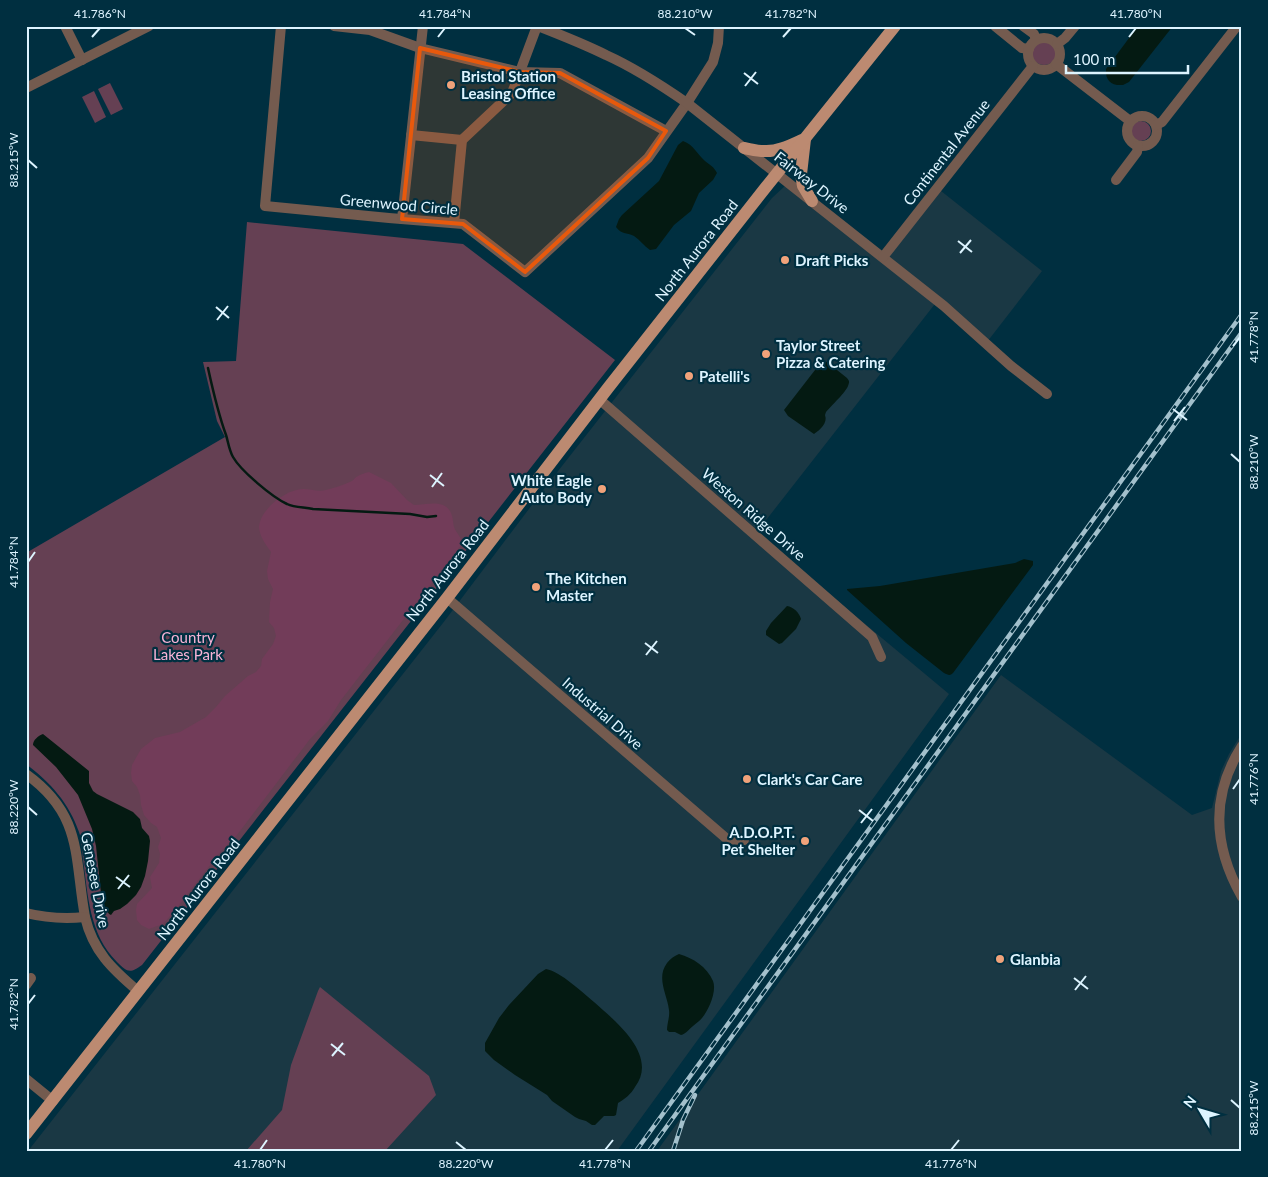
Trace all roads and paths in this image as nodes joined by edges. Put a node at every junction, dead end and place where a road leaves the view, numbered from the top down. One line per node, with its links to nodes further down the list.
1 (65, 26): 17 (street)
2 (149, 26): 17 (street)
3 (281, 26): 34 (street, Greenwood Circle)
4 (334, 26): 15 (street)
5 (423, 26): 15 (street)
6 (538, 26): 20 (street); 22 (street, Fairway Drive)
7 (719, 26): 22 (street, Greenwood Circle)
8 (895, 26): 27 (main road, North Aurora Road)
9 (995, 26): 16 (street)
10 (1023, 26): 13 (street)
11 (1075, 26): 14 (street)
12 (1237, 26): 24 (street)
13 (1036, 40): 14 (street); 16 (street)
14 (1057, 44): 18 (street)
15 (420, 48): 20 (street); 26 (street)
16 (1028, 49): 19 (street)
17 (82, 60): 21 (street)
18 (1056, 64): 19 (street); 23 (street)
19 (1033, 66): 36 (street, Continental Avenue)
20 (520, 72): 25 (street); 28 (street)
21 (26, 88)
22 (687, 103): 25 (street, Greenwood Circle); 30 (street, Fairway Drive)
23 (1130, 121): 24 (street); 29 (street)
24 (1156, 125): 29 (street)
25 (666, 131): 35 (street, Greenwood Circle)
26 (411, 135): 28 (street); 34 (street)
27 (805, 139): 30 (main road); 31 (main road, North Aurora Road); 33 (main road)
28 (462, 140): 35 (street)
29 (1138, 146): 32 (street)
30 (744, 148): 31 (street, Fairway Drive)
31 (777, 174): 33 (street, Fairway Drive); 38 (main road, North Aurora Road)
32 (1116, 180)
33 (812, 201): 36 (street, Fairway Drive)
34 (402, 219): 35 (street, Greenwood Circle)
35 (454, 223)
36 (883, 257): 37 (street, Fairway Drive)
37 (1047, 394)
38 (599, 398): 39 (main road, North Aurora Road); 40 (street, Weston Ridge Drive)
39 (447, 598): 43 (street, Industrial Drive); 47 (main road, North Aurora Road)
40 (881, 657)
41 (1242, 746): 44 (street)
42 (26, 774): 46 (street, Genesee Drive)
43 (744, 840)
44 (1242, 897)
45 (26, 913): 46 (street)
46 (85, 917): 47 (street, Genesee Drive)
47 (138, 991): 49 (main road, North Aurora Road)
48 (26, 1079): 49 (street)
49 (53, 1101): 50 (main road, North Aurora Road)
50 (26, 1134)

